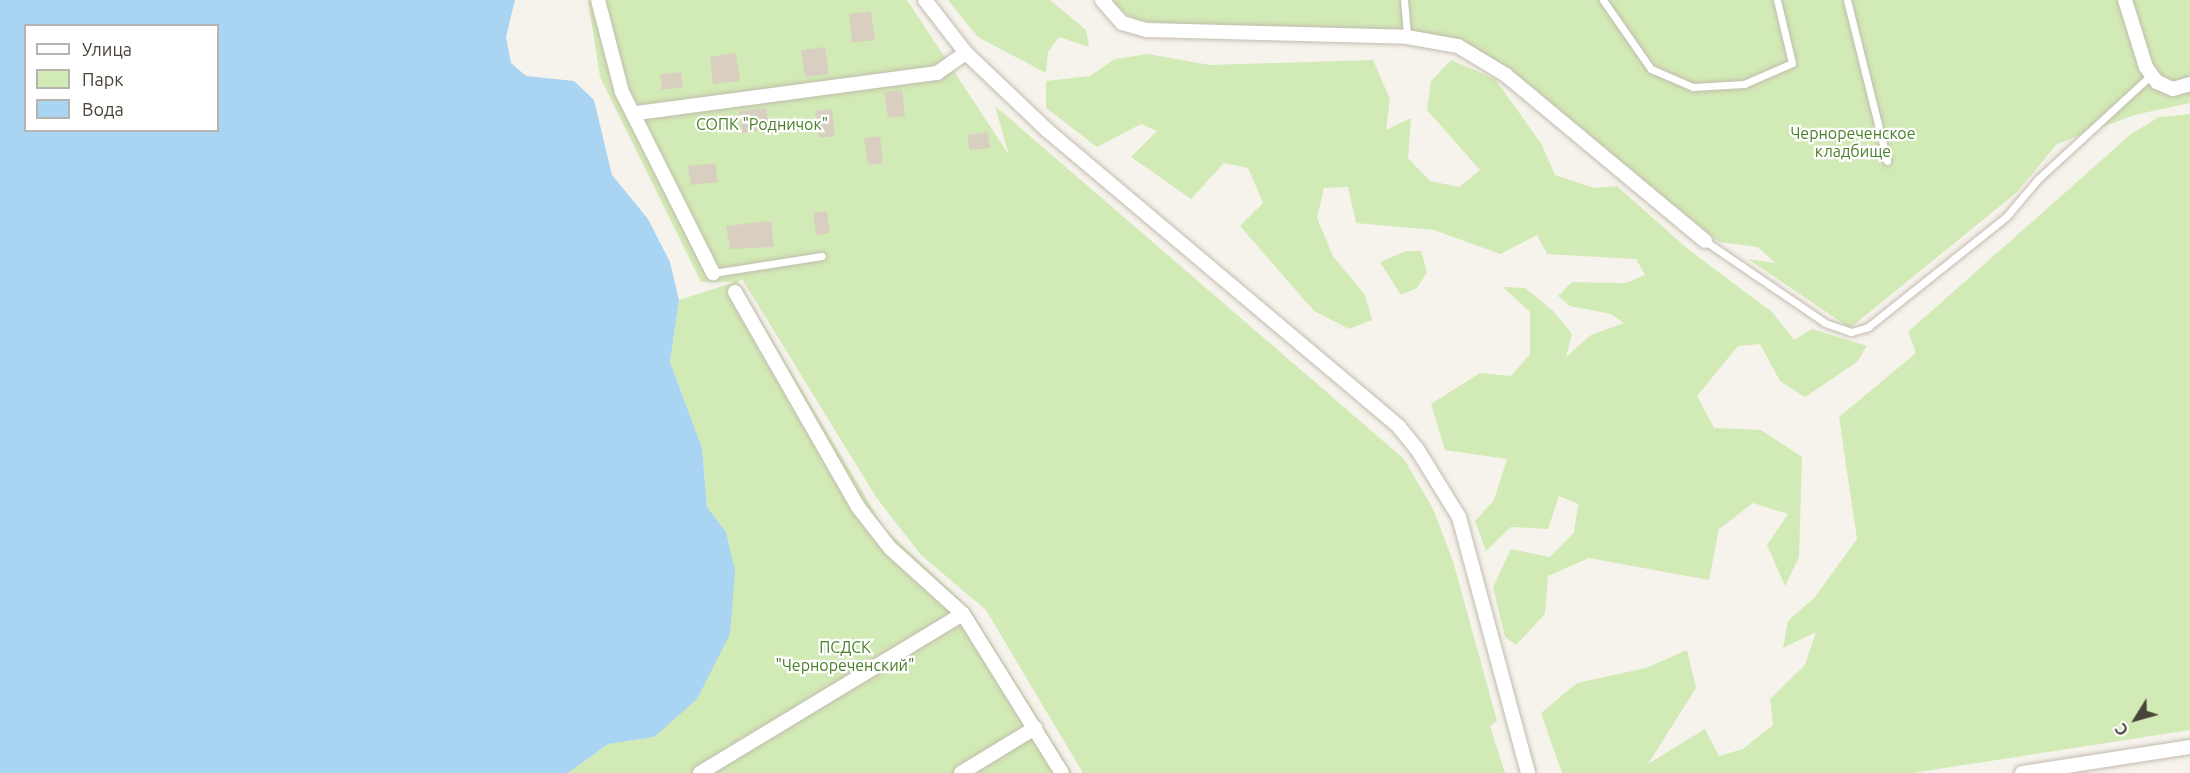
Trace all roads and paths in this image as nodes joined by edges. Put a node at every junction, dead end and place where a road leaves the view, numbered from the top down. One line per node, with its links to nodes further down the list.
1 (598, 0): 13 (street)
2 (925, 0): 10 (street)
3 (1102, 0): 9 (street)
4 (1404, 0): 9 (lane)
5 (1604, 0): 6 (lane)
6 (1777, 0)
7 (1847, 0): 14 (lane)
8 (2125, 0): 11 (street)
9 (1407, 38): 15 (street)
10 (966, 53): 13 (street); 25 (street)
11 (2152, 74): 12 (street); 15 (lane)
12 (2190, 84)
13 (637, 113): 17 (street)
14 (1887, 161)
15 (1705, 241)
16 (822, 255): 17 (lane)
17 (712, 273)
18 (735, 292): 19 (street)
19 (963, 615): 20 (street); 22 (street)
20 (1035, 728): 23 (street); 24 (street)
21 (2190, 747): 26 (street)
22 (700, 773)
23 (961, 773)
24 (1062, 773)
25 (1527, 773)
26 (2022, 773)

